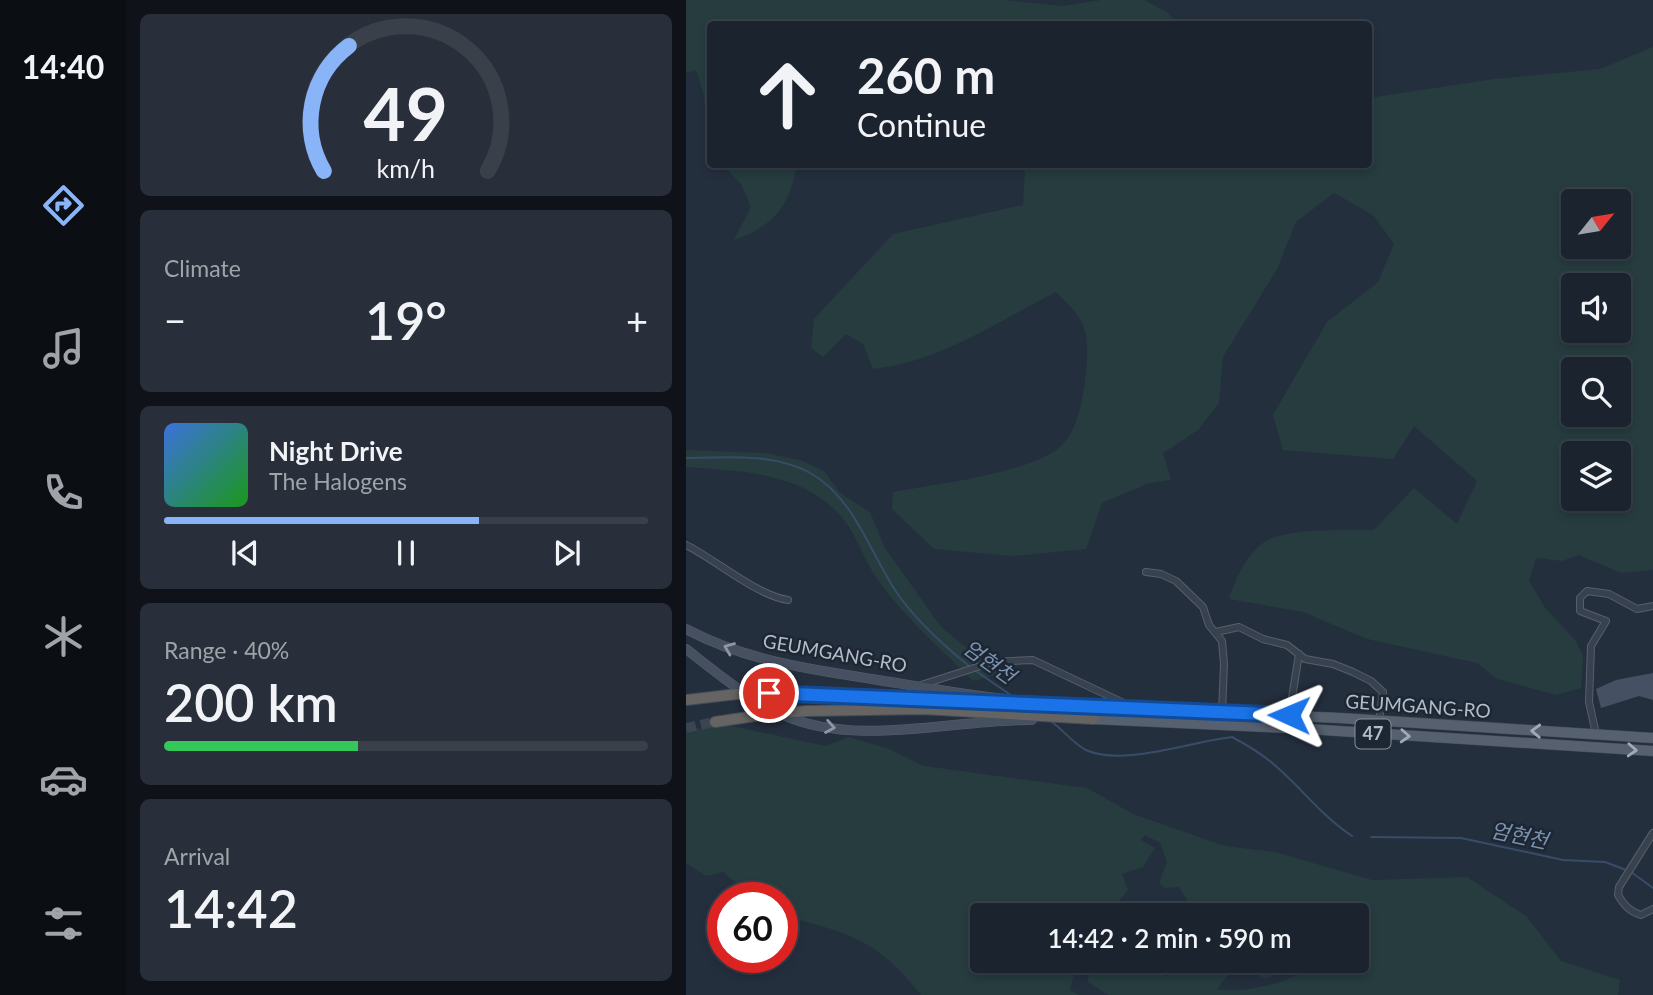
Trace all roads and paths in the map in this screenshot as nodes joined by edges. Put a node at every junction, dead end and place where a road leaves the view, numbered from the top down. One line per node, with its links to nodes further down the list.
1 (686, 545): 3 (street)
2 (1146, 572): 6 (street)
3 (788, 600)
4 (1653, 606): 24 (street)
5 (686, 629): 9 (main road, GEUMGANG-RO, one-way to 5)
6 (1216, 632): 8 (street); 15 (street)
7 (686, 649): 19 (main road, one-way to 19)
8 (1299, 654): 12 (street); 22 (street)
9 (915, 686): 11 (main road, GEUMGANG-RO); 14 (street)
10 (686, 700): 11 (highway, 47, bridge)
11 (986, 700): 13 (highway, 47)
12 (1292, 704): 16 (main road); 17 (street); 18 (main road)
13 (1058, 706): 14 (main road, GEUMGANG-RO / 47)
14 (1138, 710): 15 (main road, GEUMGANG-RO / 47)
15 (1222, 713): 16 (main road, GEUMGANG-RO / 47)
16 (1277, 715): 17 (main road, GEUMGANG-RO / 47)
17 (1289, 715): 18 (main road, GEUMGANG-RO / 47); 23 (street)
18 (1303, 716): 22 (main road, GEUMGANG-RO / 47)
19 (1012, 717): 20 (highway, 47); 21 (highway, 47, bridge)
20 (1086, 719): 23 (main road, GEUMGANG-RO / 47)
21 (715, 722)
22 (1379, 722): 24 (main road, GEUMGANG-RO / 47, one-way to 22)
23 (1287, 729): 26 (main road, GEUMGANG-RO / 47, one-way to 26)
24 (1596, 734): 25 (main road, GEUMGANG-RO / 47)
25 (1653, 738)
26 (1653, 751)
27 (1653, 833): 28 (street)
28 (1653, 909)

